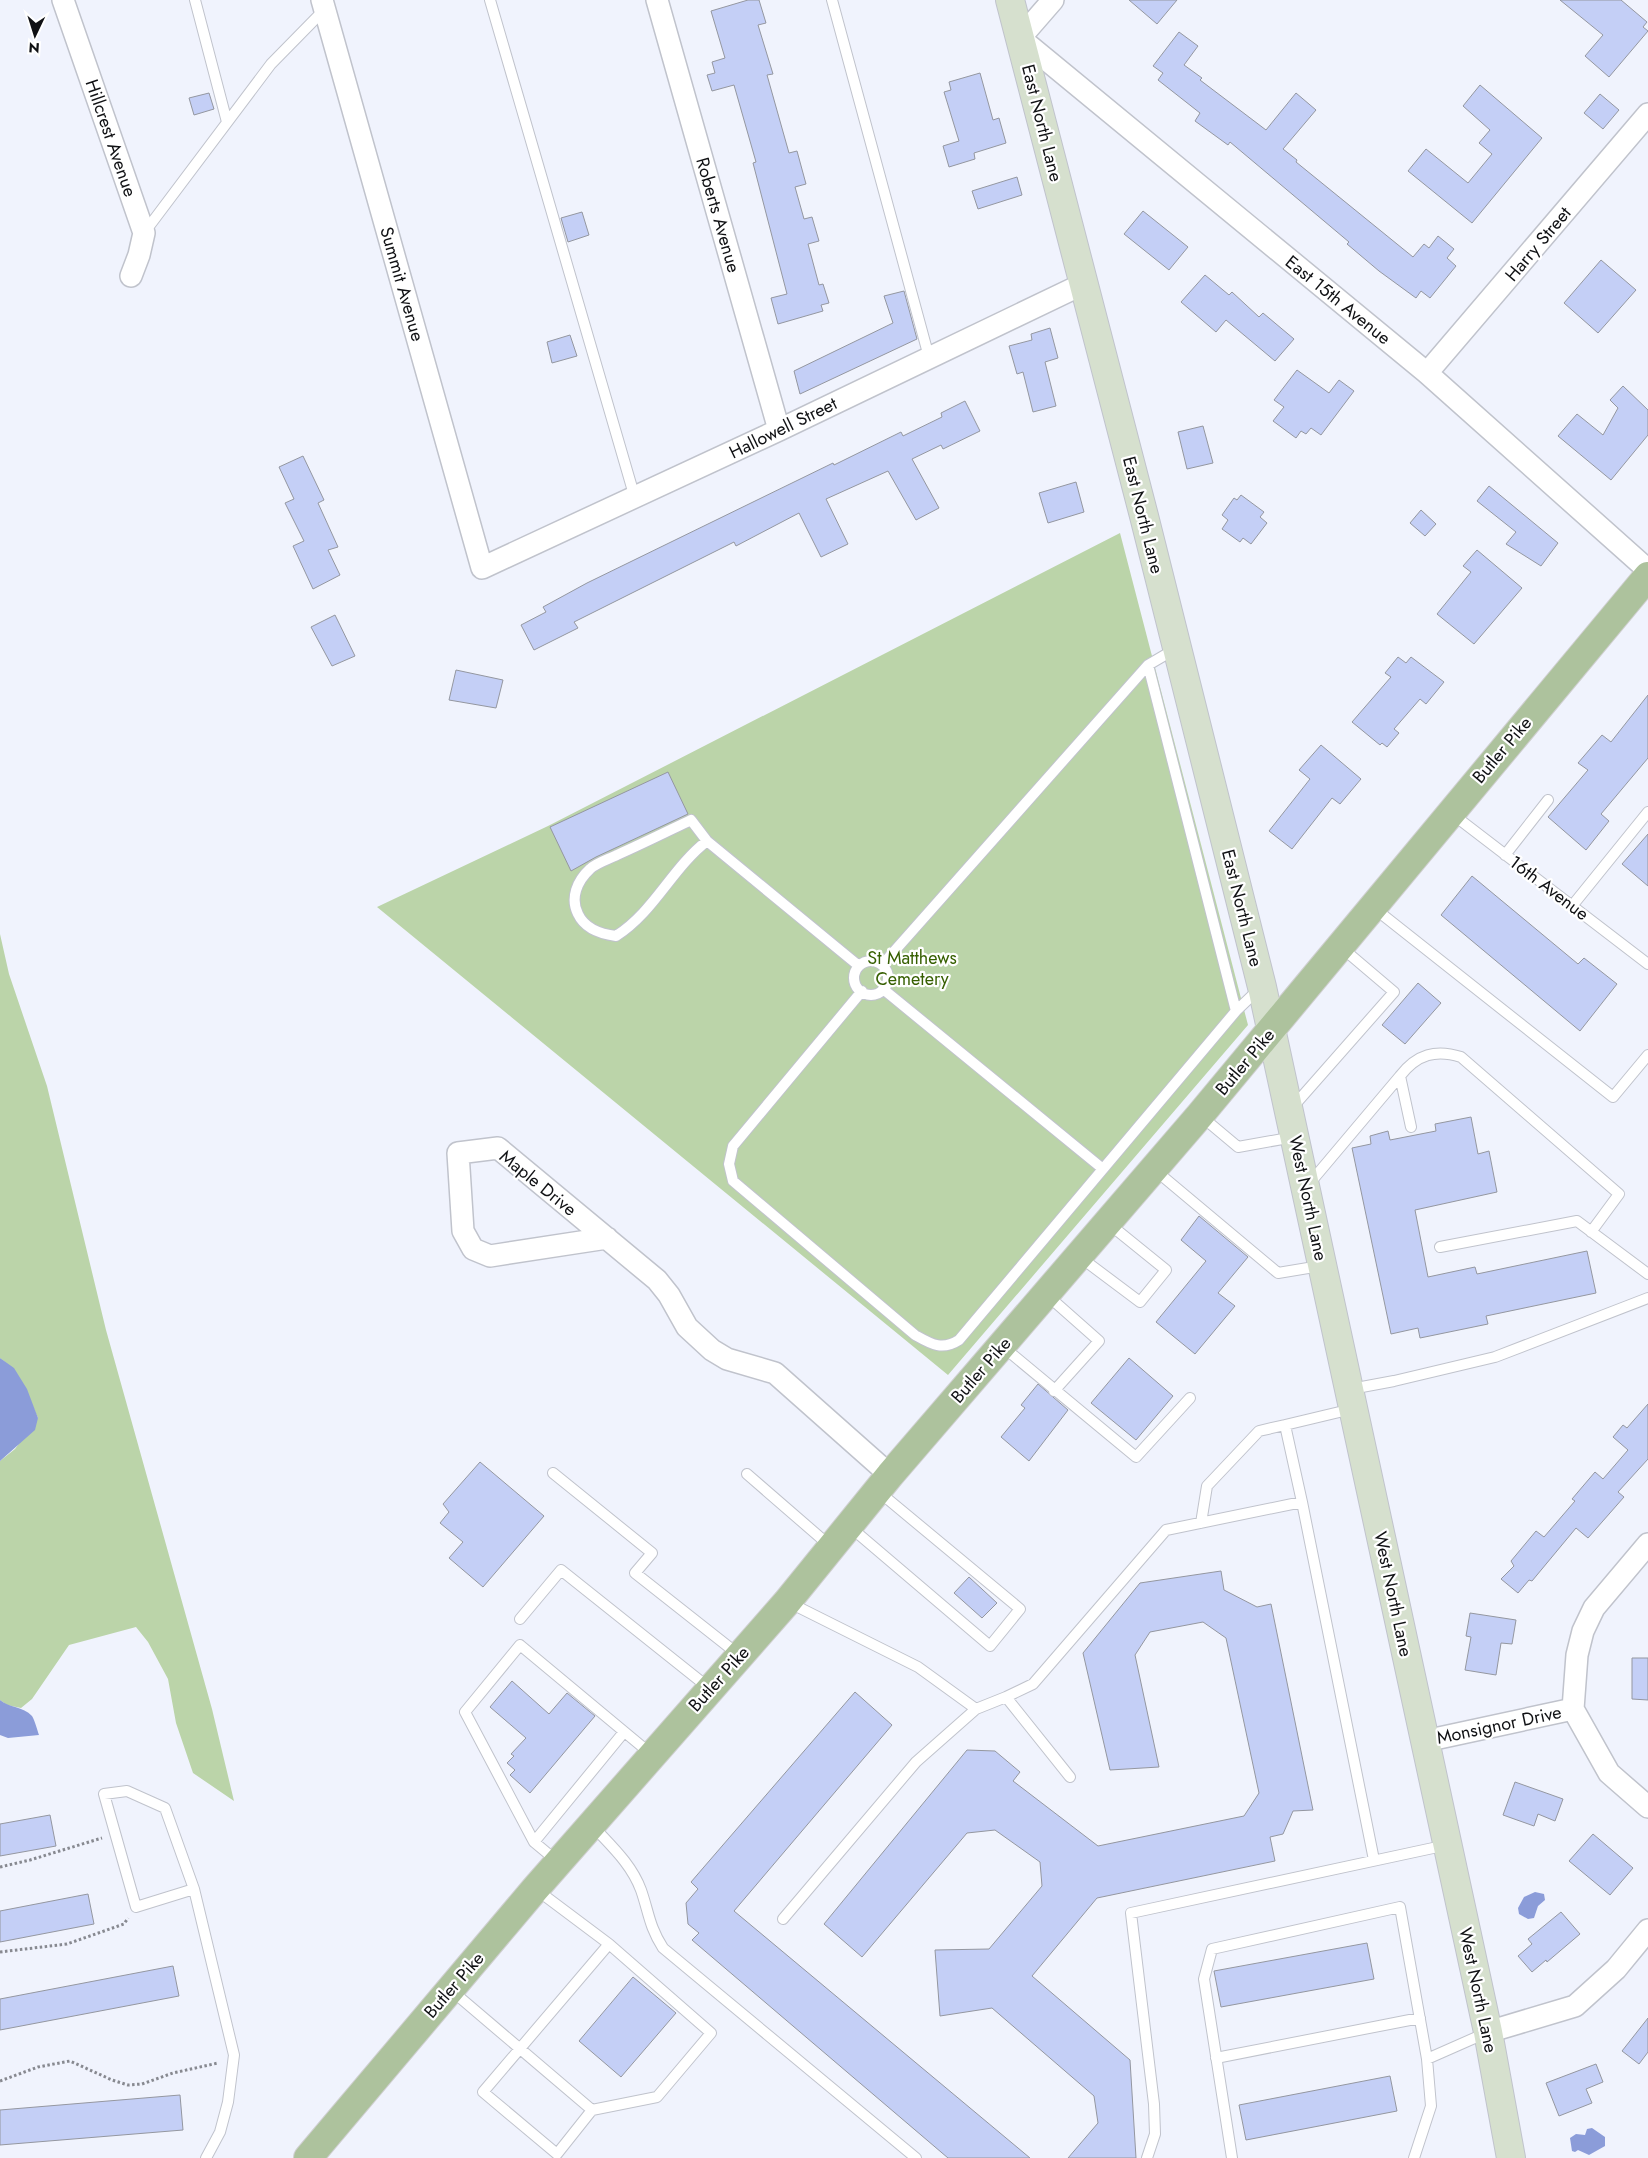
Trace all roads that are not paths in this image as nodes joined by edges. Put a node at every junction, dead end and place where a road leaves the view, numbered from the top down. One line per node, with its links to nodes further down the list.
1 (63, 0): 12 (street, Hillcrest Avenue)
2 (195, 0): 11 (lane)
3 (490, 0): 18 (lane)
4 (657, 0): 17 (street, Roberts Avenue)
5 (832, 0): 15 (lane)
6 (1010, 0): 9 (main road, East North Lane)
7 (1053, 0): 9 (street)
8 (324, 5): 11 (lane); 19 (street, Summit Avenue)
9 (1020, 38): 14 (main road, East North Lane); 16 (street, East 15th Avenue)
10 (1648, 114): 16 (street, Harry Street)
11 (227, 122): 12 (lane)
12 (144, 232): 13 (street)
13 (130, 276)
14 (1083, 284): 15 (street, Hallowell Street); 22 (main road, East North Lane)
15 (930, 357): 17 (street, Hallowell Street)
16 (1427, 373): 20 (street, East 15th Avenue)
17 (779, 430): 18 (street, Hallowell Street)
18 (635, 498): 19 (street, Hallowell Street)
19 (482, 568)
20 (1648, 570)
21 (1648, 576): 26 (main road, Butler Pike)
22 (1177, 648): 23 (lane); 35 (main road, East North Lane)
23 (1148, 665): 33 (lane); 38 (lane)
24 (1548, 800): 28 (lane)
25 (1648, 812): 29 (lane)
26 (1450, 813): 28 (lane, 16th Avenue); 30 (main road, Butler Pike)
27 (707, 841): 27 (lane); 34 (lane)
28 (1505, 855): 29 (lane, 16th Avenue)
29 (1572, 906): 32 (lane, 16th Avenue)
30 (1373, 907): 31 (main road, Butler Pike); 40 (lane)
31 (1340, 946): 39 (main road, Butler Pike); 43 (lane)
32 (1648, 964)
33 (882, 965): 34 (lane); 36 (lane)
34 (859, 966): 37 (lane)
35 (1262, 987): 38 (lane); 39 (main road, East North Lane)
36 (883, 989): 37 (lane); 45 (lane)
37 (862, 991): 45 (lane)
38 (1236, 1011): 45 (lane)
39 (1271, 1031): 42 (main road, Butler Pike); 43 (main road, West North Lane)
40 (1648, 1056)
41 (1400, 1076): 44 (lane); 47 (lane); 49 (lane)
42 (1200, 1115): 43 (lane); 46 (main road, Butler Pike)
43 (1292, 1124): 47 (main road, West North Lane)
44 (1411, 1127)
45 (1103, 1169)
46 (1154, 1170): 48 (main road, Butler Pike); 53 (lane)
47 (1306, 1187): 53 (main road, West North Lane)
48 (1108, 1223): 52 (main road, Butler Pike); 52 (lane)
49 (1591, 1232): 51 (lane); 54 (lane)
50 (606, 1238): 50 (street, Maple Drive); 64 (street, Maple Drive)
51 (1440, 1247)
52 (1079, 1257): 55 (main road, Butler Pike)
53 (1322, 1266): 60 (main road, West North Lane)
54 (1648, 1274)
55 (1046, 1295): 57 (main road, Butler Pike); 58 (lane)
56 (1648, 1298): 60 (lane)
57 (1002, 1346): 58 (lane); 64 (main road, Butler Pike)
58 (1054, 1391): 59 (lane)
59 (1190, 1398)
60 (1350, 1399): 61 (lane); 78 (main road, West North Lane)
61 (1285, 1425): 65 (lane); 66 (lane)
62 (553, 1472): 72 (lane)
63 (747, 1474): 69 (lane)
64 (884, 1482): 67 (main road, Butler Pike); 67 (lane)
65 (1302, 1502): 66 (lane); 85 (lane)
66 (1201, 1523): 74 (lane)
67 (848, 1526): 69 (main road, Butler Pike)
68 (1648, 1544): 76 (street, Monsignor Drive)
69 (831, 1547): 70 (main road, Butler Pike)
70 (787, 1602): 72 (main road, Butler Pike); 75 (lane)
71 (520, 1619): 73 (lane)
72 (740, 1655): 73 (main road, Butler Pike)
73 (710, 1689): 79 (main road, Butler Pike)
74 (1006, 1698): 75 (lane); 80 (lane)
75 (976, 1709): 89 (lane)
76 (1573, 1709): 78 (street, Monsignor Drive); 81 (street, Monsignor Drive)
77 (624, 1732): 79 (lane); 83 (lane); 83 (lane)
78 (1425, 1741): 84 (main road, West North Lane)
79 (652, 1755): 82 (main road, Butler Pike)
80 (1070, 1777)
81 (1648, 1807)
82 (592, 1825): 86 (main road, Butler Pike); 101 (lane)
83 (534, 1842): 86 (lane)
84 (1448, 1845): 85 (lane); 94 (main road, West North Lane)
85 (1374, 1860): 102 (lane)
86 (559, 1863): 88 (main road, Butler Pike)
87 (194, 1889): 87 (lane); 99 (lane)
88 (535, 1889): 91 (lane); 92 (main road, Butler Pike)
89 (783, 1919)
90 (1648, 1930): 94 (street)
91 (609, 1944): 95 (lane); 98 (lane)
92 (450, 1990): 95 (lane); 100 (main road, Butler Pike)
93 (1420, 2018): 96 (lane); 96 (lane); 97 (lane)
94 (1488, 2032): 97 (lane); 105 (main road, West North Lane)
95 (520, 2049): 98 (lane); 98 (lane)
96 (1216, 2058): 103 (lane)
97 (1427, 2059): 104 (lane)
98 (592, 2110)
99 (210, 2156)
100 (308, 2158)
101 (916, 2158)
102 (1148, 2158)
103 (1232, 2158)
104 (1414, 2158)
105 (1510, 2158)

